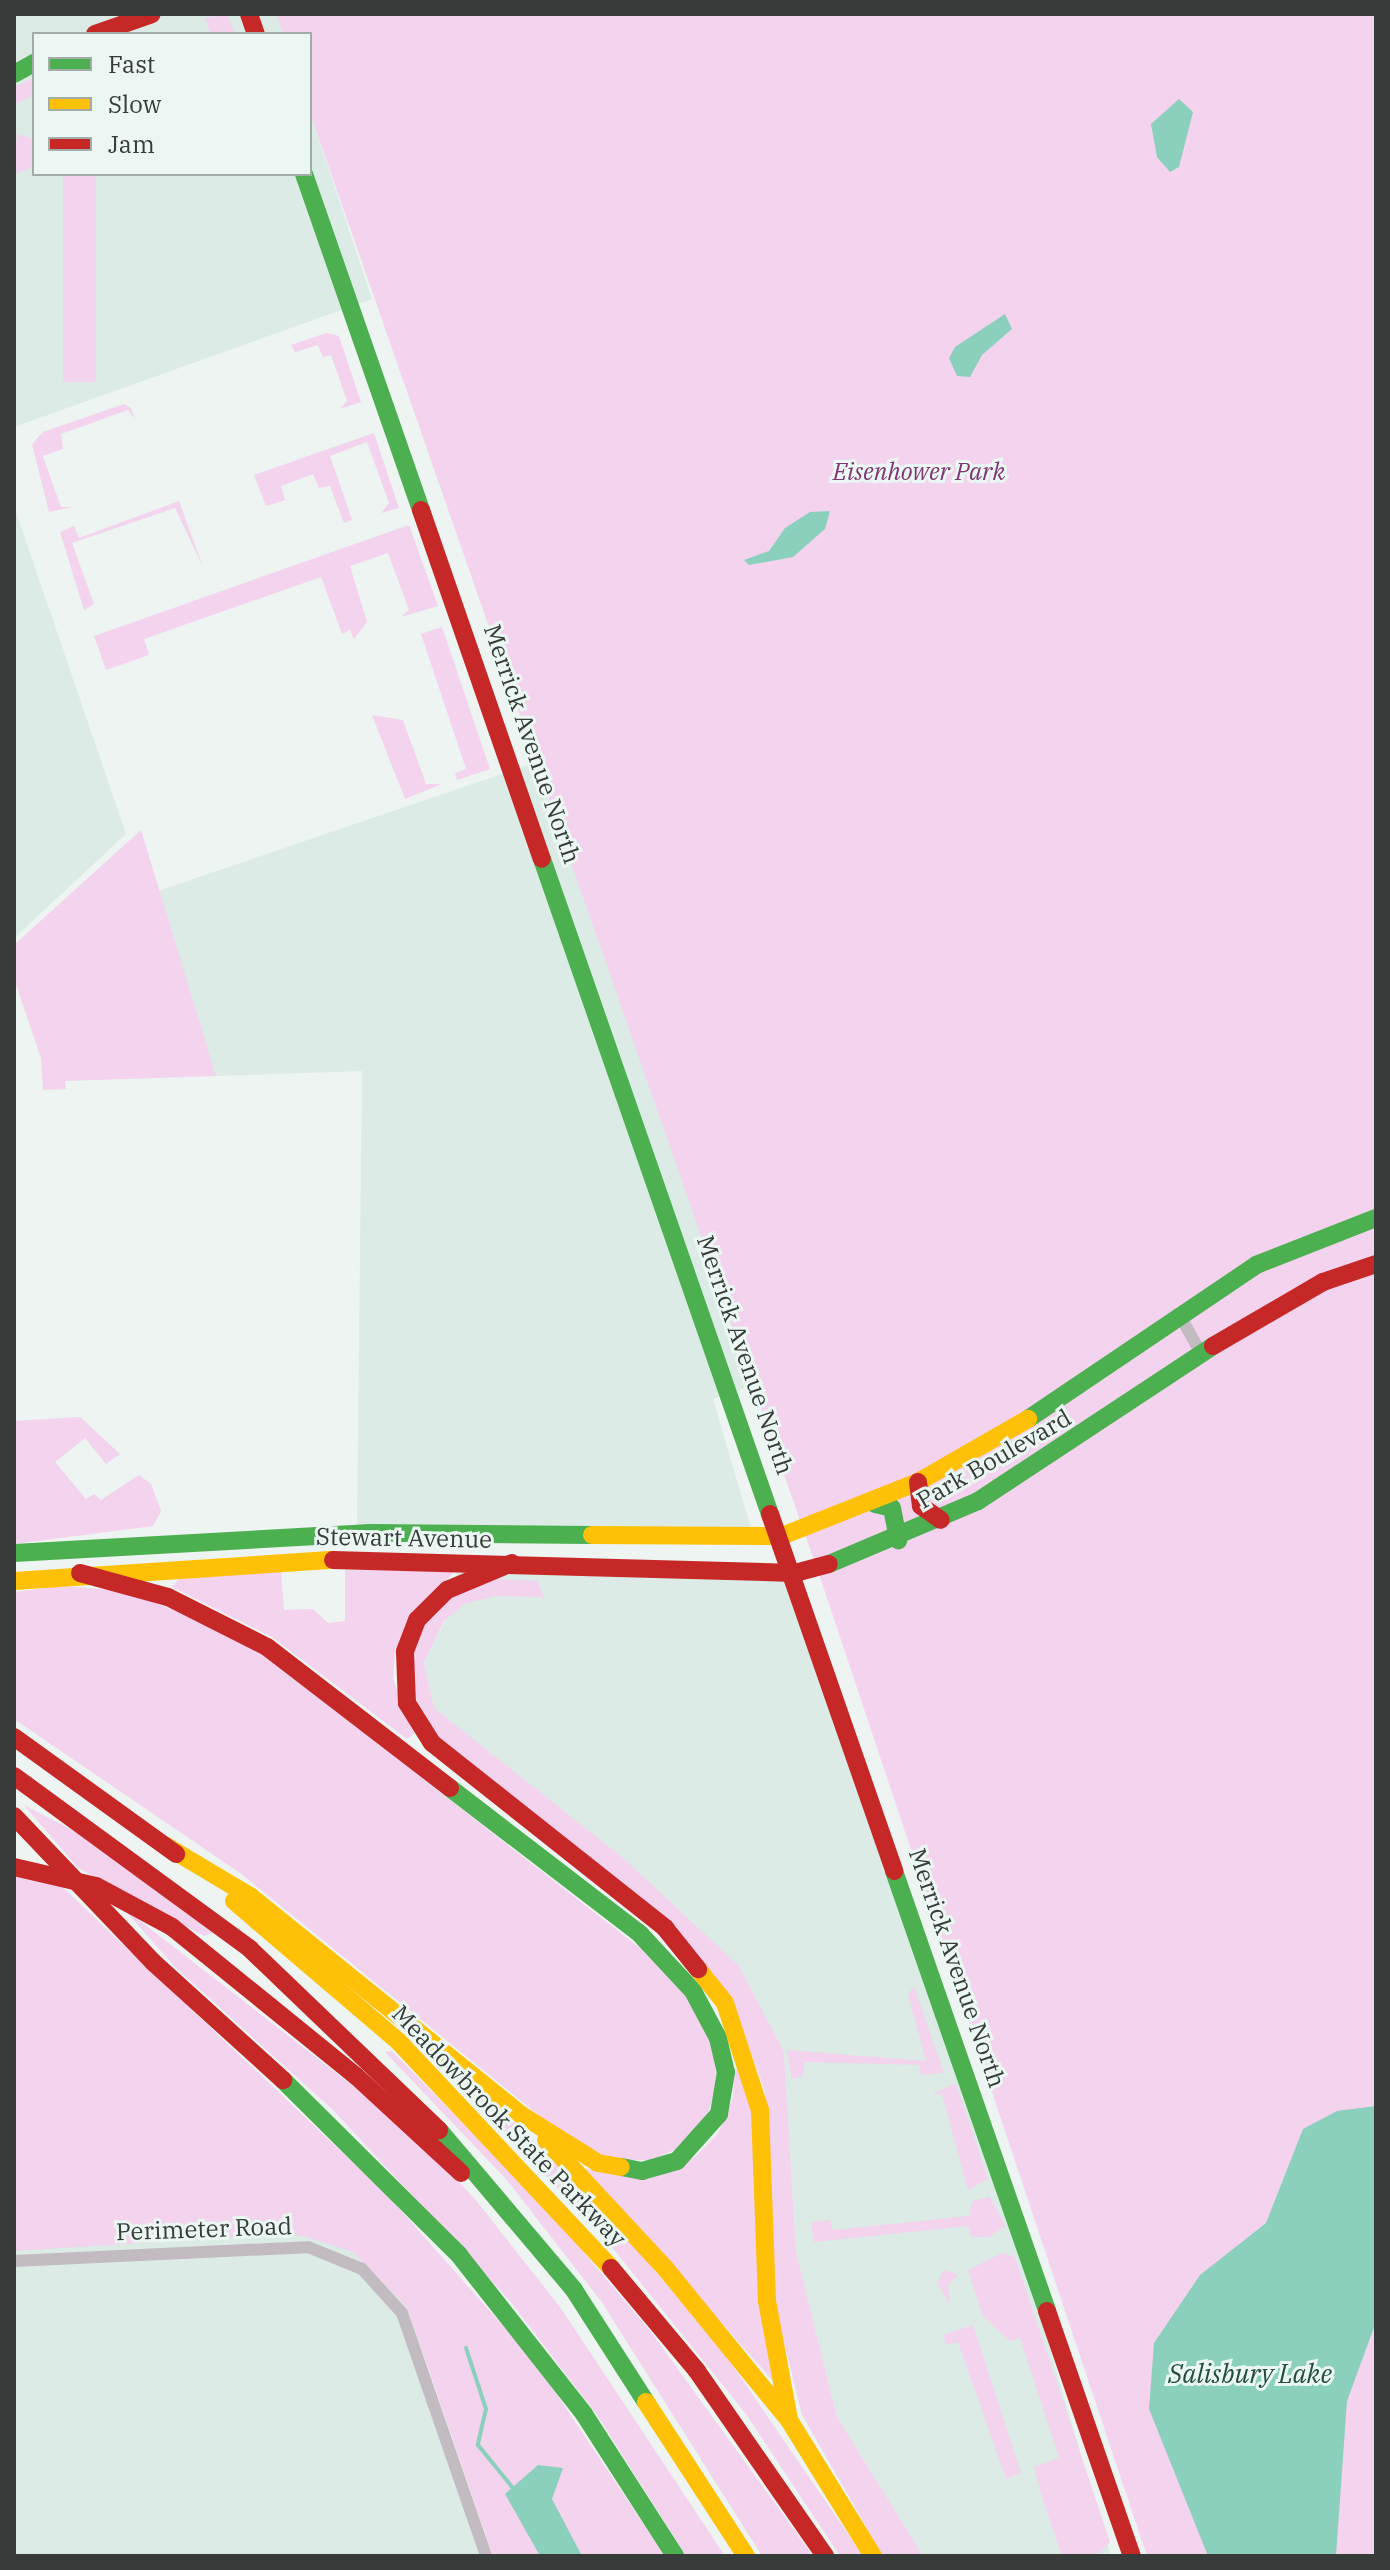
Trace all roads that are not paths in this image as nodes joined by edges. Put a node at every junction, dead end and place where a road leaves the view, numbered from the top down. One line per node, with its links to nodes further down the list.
1 (152, 14): 2 (main road)
2 (101, 32)
3 (32, 64): 4 (main road)
4 (14, 74)
5 (305, 176): 15 (main road, Merrick Avenue North)
6 (1376, 1218): 8 (main road, Park Boulevard)
7 (1376, 1264): 9 (main road, Park Boulevard)
8 (1179, 1314): 9 (street); 10 (main road, Park Boulevard)
9 (1201, 1353): 12 (main road, Park Boulevard)
10 (918, 1482): 11 (main road, Park Boulevard); 12 (main road)
11 (875, 1504): 15 (main road, Park Boulevard); 17 (main road)
12 (941, 1520): 17 (main road, Park Boulevard)
13 (370, 1533): 14 (main road, Stewart Avenue); 16 (main road, Stewart Avenue); 20 (main road)
14 (432, 1534): 15 (main road, Stewart Avenue); 21 (main road)
15 (782, 1536): 25 (main road, Merrick Avenue North)
16 (195, 1540): 18 (main road, Stewart Avenue); 23 (main road)
17 (898, 1540): 25 (main road, Park Boulevard)
18 (170, 1541): 19 (main road, Stewart Avenue); 23 (main road)
19 (14, 1553)
20 (344, 1559): 21 (main road, Stewart Avenue); 23 (main road, Stewart Avenue)
21 (454, 1561): 22 (main road, Stewart Avenue)
22 (512, 1563): 25 (main road, Stewart Avenue); 35 (main road)
23 (178, 1565): 24 (main road, Stewart Avenue)
24 (80, 1573): 26 (main road, Stewart Avenue); 32 (main road)
25 (795, 1573): 41 (main road, Merrick Avenue North)
26 (14, 1581)
27 (14, 1737): 30 (main road, Meadowbrook State Parkway)
28 (14, 1776): 33 (main road)
29 (14, 1816): 37 (main road)
30 (166, 1846): 32 (main road); 39 (main road, Meadowbrook State Parkway)
31 (14, 1867): 33 (main road)
32 (520, 2114): 35 (main road)
33 (513, 2213): 38 (main road)
34 (14, 2261): 36 (street, Perimeter Road)
35 (789, 2420): 40 (main road)
36 (486, 2556)
37 (675, 2556)
38 (746, 2556)
39 (825, 2556)
40 (873, 2556)
41 (1132, 2556)

